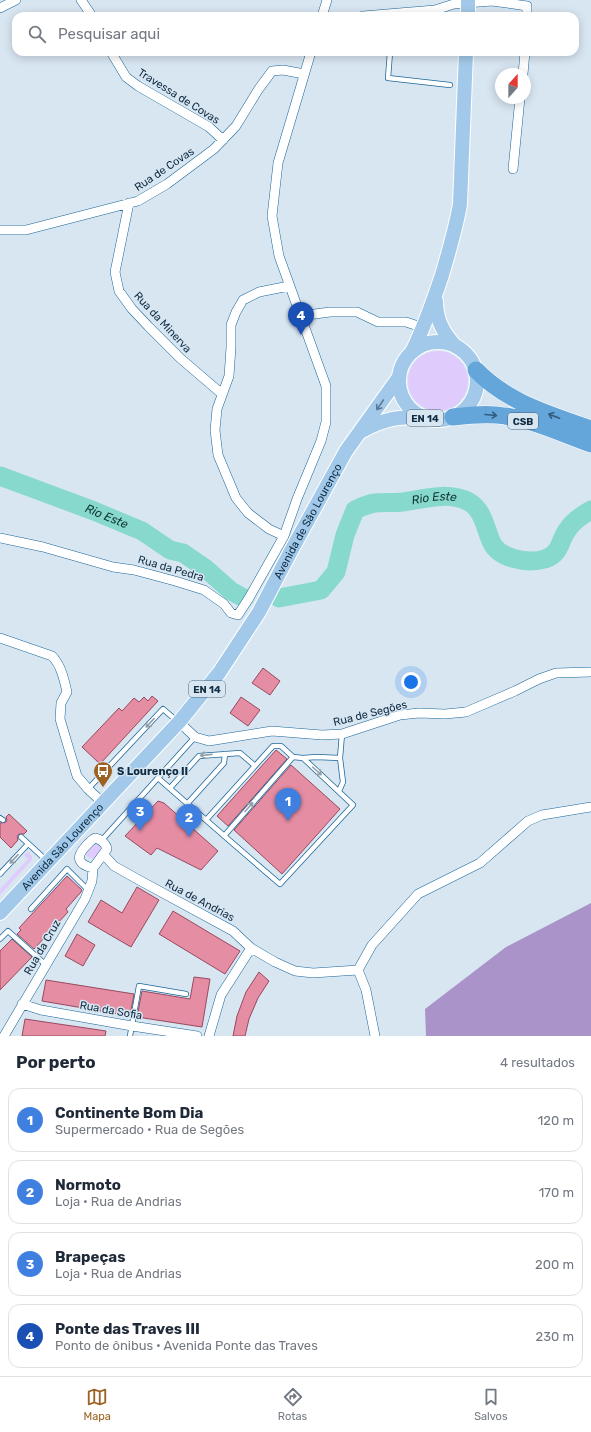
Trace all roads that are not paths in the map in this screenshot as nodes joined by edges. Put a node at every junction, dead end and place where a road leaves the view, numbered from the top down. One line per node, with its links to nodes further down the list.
1 (16, 0): 5 (street)
2 (81, 0): 6 (street)
3 (327, 0): 7 (street)
4 (468, 7): 8 (street); 9 (street)
5 (0, 8)
6 (89, 12)
7 (323, 12)
8 (418, 12)
9 (527, 12)
10 (113, 56): 19 (street, Travessa de Covas)
11 (309, 56): 16 (street)
12 (390, 56): 17 (lane)
13 (466, 56): 24 (main road, Avenida de São Lourenço / EN 14)
14 (524, 56): 15 (street)
15 (523, 68)
16 (304, 74): 19 (street, Rua de Covas); 23 (street)
17 (450, 85)
18 (519, 104): 20 (street)
19 (223, 140): 21 (street, Rua de Covas)
20 (513, 169)
21 (129, 204): 22 (street, Rua de Covas); 31 (street, Rua da Minerva)
22 (0, 230)
23 (289, 286): 25 (street); 31 (street)
24 (436, 295): 26 (main road, Avenida de São Lourenço / EN 14); 27 (main road, Avenida de São Lourenço / EN 14)
25 (300, 316): 26 (street); 37 (street)
26 (424, 328): 28 (main road, Avenida de São Lourenço / EN 14)
27 (455, 346): 28 (main road, Avenida de São Lourenço / EN 14); 29 (main road, Avenida de São Lourenço / EN 14)
28 (412, 352): 30 (main road, Avenida de São Lourenço / EN 14)
29 (476, 370): 32 (main road, Avenida de São Lourenço / EN 14); 34 (highway, CSB, one-way to 29)
30 (399, 377): 33 (main road, EN 14); 35 (main road, Avenida de São Lourenço / EN 14, one-way to 35)
31 (222, 394): 37 (street)
32 (452, 417): 33 (main road, Avenida de São Lourenço / EN 14); 36 (highway, CSB, one-way to 36)
33 (424, 418): 35 (main road, Avenida de São Lourenço / EN 14)
34 (591, 429)
35 (360, 432): 39 (main road, Avenida de São Lourenço / EN 14)
36 (591, 444)
37 (284, 536): 38 (street, Rua da Pedra); 39 (street)
38 (0, 538)
39 (291, 552): 40 (main road, Avenida de São Lourenço / EN 14)
40 (259, 612): 43 (main road, Avenida São Lourenço / EN 14)
41 (0, 638): 53 (street)
42 (591, 672): 44 (street, Rua de Segões)
43 (179, 722): 45 (street); 53 (lane, one-way to 53); 55 (main road, Avenida São Lourenço / EN 14)
44 (342, 734): 45 (street, Rua de Segões); 49 (lane)
45 (195, 737): 51 (lane)
46 (225, 754): 50 (lane); 52 (lane, one-way to 52); 56 (lane)
47 (293, 757): 48 (lane); 50 (lane); 60 (lane, one-way to 47)
48 (303, 758): 49 (lane); 54 (lane, one-way to 54)
49 (340, 758): 54 (lane)
50 (254, 765): 58 (lane)
51 (158, 778): 52 (lane); 62 (lane)
52 (170, 788): 56 (lane)
53 (88, 789): 55 (street)
54 (339, 791): 60 (lane)
55 (103, 803): 59 (main road, Avenida São Lourenço / EN 14)
56 (187, 804): 58 (lane)
57 (591, 807): 75 (street)
58 (206, 820): 60 (lane)
59 (74, 835): 64 (street); 66 (main road, Avenida São Lourenço / EN 14)
60 (224, 836)
61 (21, 837): 63 (lane)
62 (101, 841): 64 (street); 65 (street)
63 (28, 844): 66 (lane); 68 (lane, one-way to 68)
64 (85, 847): 67 (street)
65 (104, 855): 67 (street); 73 (street, Rua de Andrias)
66 (48, 862): 71 (main road, Avenida São Lourenço / EN 14)
67 (93, 868): 69 (street, Rua da Cruz)
68 (0, 874)
69 (88, 890): 70 (lane); 74 (street, Rua da Cruz)
70 (30, 908)
71 (0, 914)
72 (0, 939): 74 (lane)
73 (251, 948): 75 (street, Rua de Andrias); 79 (street)
74 (46, 965): 77 (street, Rua da Cruz)
75 (358, 970): 83 (street)
76 (186, 994): 78 (lane)
77 (22, 1004): 78 (street, Rua da Sofia); 80 (street, Rua da Cruz)
78 (132, 1026): 81 (lane); 82 (street, Rua da Sofia)
79 (209, 1035)
80 (4, 1036)
81 (130, 1036)
82 (197, 1036)
83 (375, 1036)

